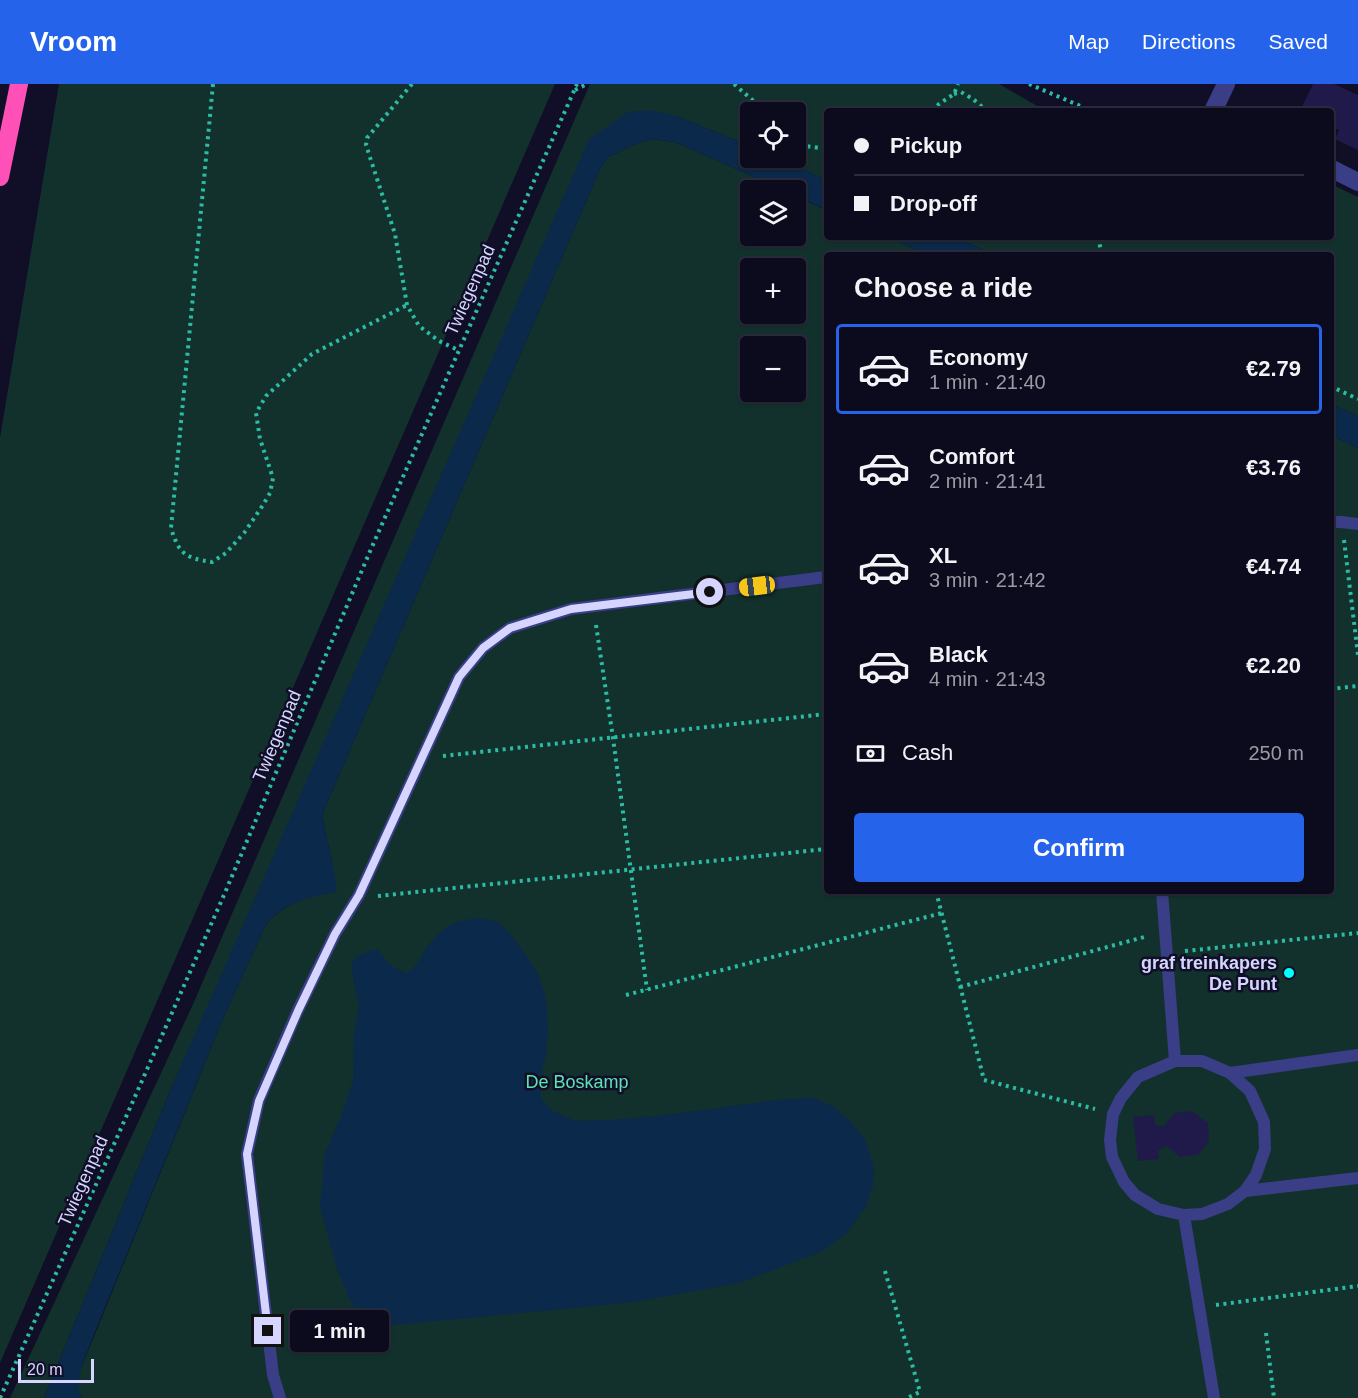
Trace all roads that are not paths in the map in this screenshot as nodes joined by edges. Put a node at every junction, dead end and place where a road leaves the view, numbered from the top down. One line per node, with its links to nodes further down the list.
1 (19, 84): 5 (highway)
2 (1226, 84): 3 (street)
3 (1214, 108)
4 (1334, 170): 6 (street)
5 (0, 177)
6 (1358, 182)
7 (1336, 522): 8 (lane)
8 (1358, 524)
9 (824, 577): 17 (lane)
10 (1162, 894): 12 (lane)
11 (1358, 1055): 13 (lane)
12 (1174, 1061): 13 (lane); 16 (lane)
13 (1230, 1072): 15 (lane)
14 (1358, 1178): 15 (lane)
15 (1245, 1191): 16 (lane)
16 (1184, 1215): 18 (lane)
17 (280, 1398)
18 (1214, 1398)

